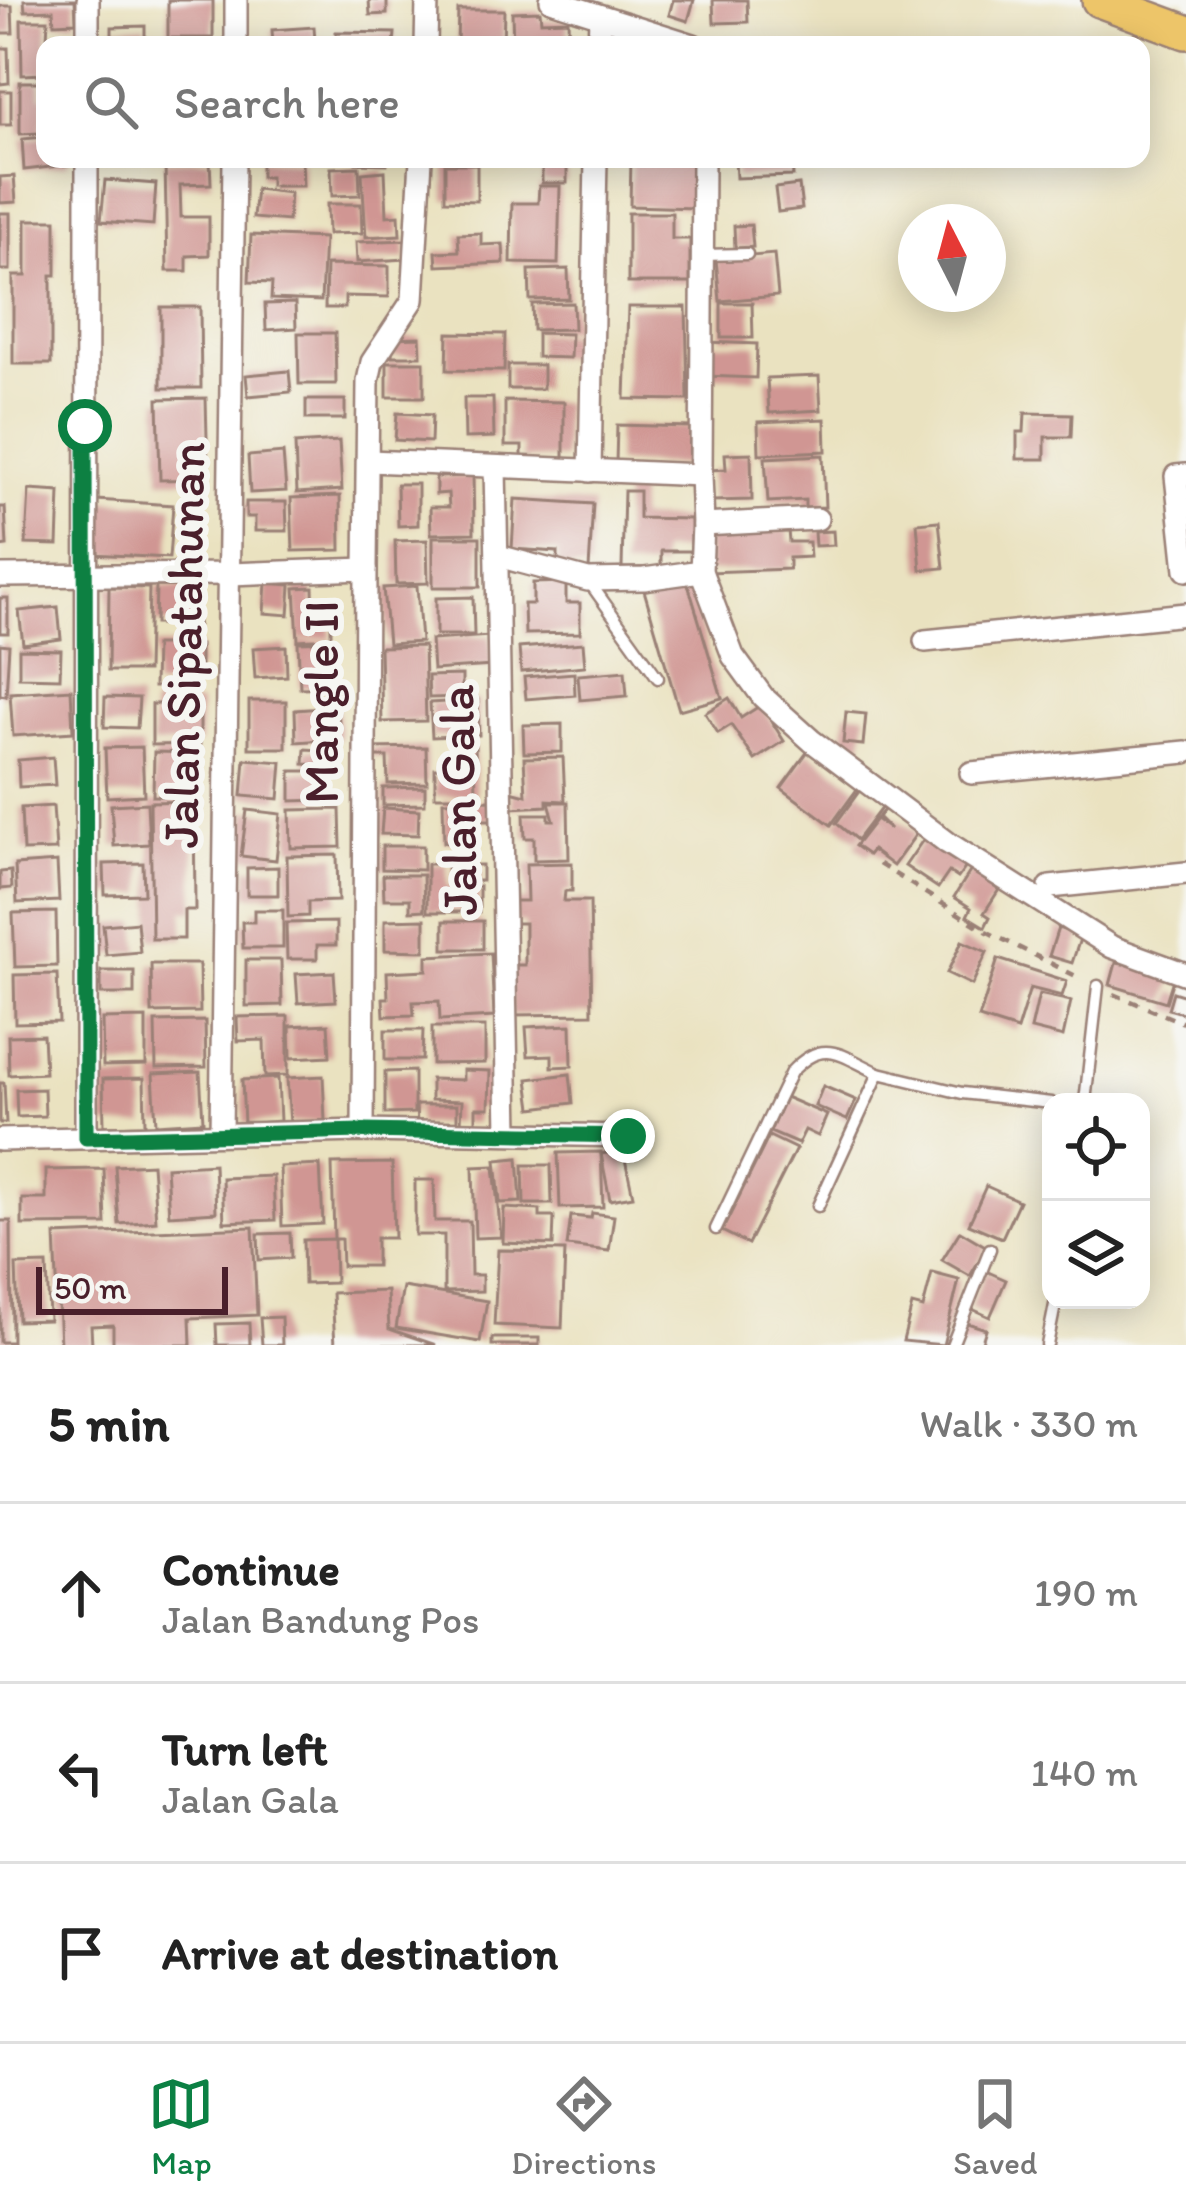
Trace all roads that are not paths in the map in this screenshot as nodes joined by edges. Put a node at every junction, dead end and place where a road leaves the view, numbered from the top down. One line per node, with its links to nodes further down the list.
1 (88, 0): 8 (street)
2 (236, 0): 9 (street)
3 (427, 0): 10 (street)
4 (551, 0): 6 (street)
5 (1099, 0): 7 (main road)
6 (600, 17): 11 (street); 12 (street)
7 (1186, 32)
8 (88, 36)
9 (236, 36)
10 (425, 36)
11 (599, 36)
12 (666, 36)
13 (87, 168): 33 (street)
14 (234, 168): 31 (street, Jalan Sipatahunan)
15 (420, 168): 20 (street)
16 (596, 168): 22 (street)
17 (703, 168): 19 (street)
18 (747, 254): 19 (lane)
19 (702, 255): 23 (street)
20 (369, 461): 21 (street); 28 (street)
21 (495, 467): 22 (street); 27 (street, Jalan Gala)
22 (590, 472): 23 (street)
23 (701, 475): 26 (street)
24 (1186, 475): 29 (street)
25 (817, 519): 26 (street)
26 (703, 526): 30 (street)
27 (498, 556): 34 (street); 48 (street, Jalan Gala)
28 (366, 568): 31 (street, Mangle II); 47 (street, Mangle II)
29 (1186, 570)
30 (700, 572): 34 (street); 42 (street)
31 (230, 574): 33 (street, Mangle II); 49 (street, Jalan Sipatahunan)
32 (0, 576): 33 (street, Mangle II)
33 (84, 576): 51 (street)
34 (588, 580): 37 (lane)
35 (1186, 614): 36 (street)
36 (926, 641)
37 (658, 678)
38 (1186, 752): 39 (street)
39 (971, 773)
40 (1186, 873): 41 (street)
41 (1050, 886)
42 (1186, 974)
43 (1098, 986): 45 (lane)
44 (879, 1073): 46 (lane); 53 (lane); 54 (lane)
45 (1086, 1093)
46 (1042, 1102)
47 (363, 1131): 48 (street); 49 (street)
48 (508, 1131): 50 (street)
49 (221, 1133): 51 (street)
50 (628, 1136)
51 (86, 1138): 52 (street)
52 (0, 1140)
53 (818, 1206)
54 (716, 1229)
55 (990, 1249): 57 (lane)
56 (1054, 1309): 58 (lane)
57 (952, 1345)
58 (1047, 1345)

